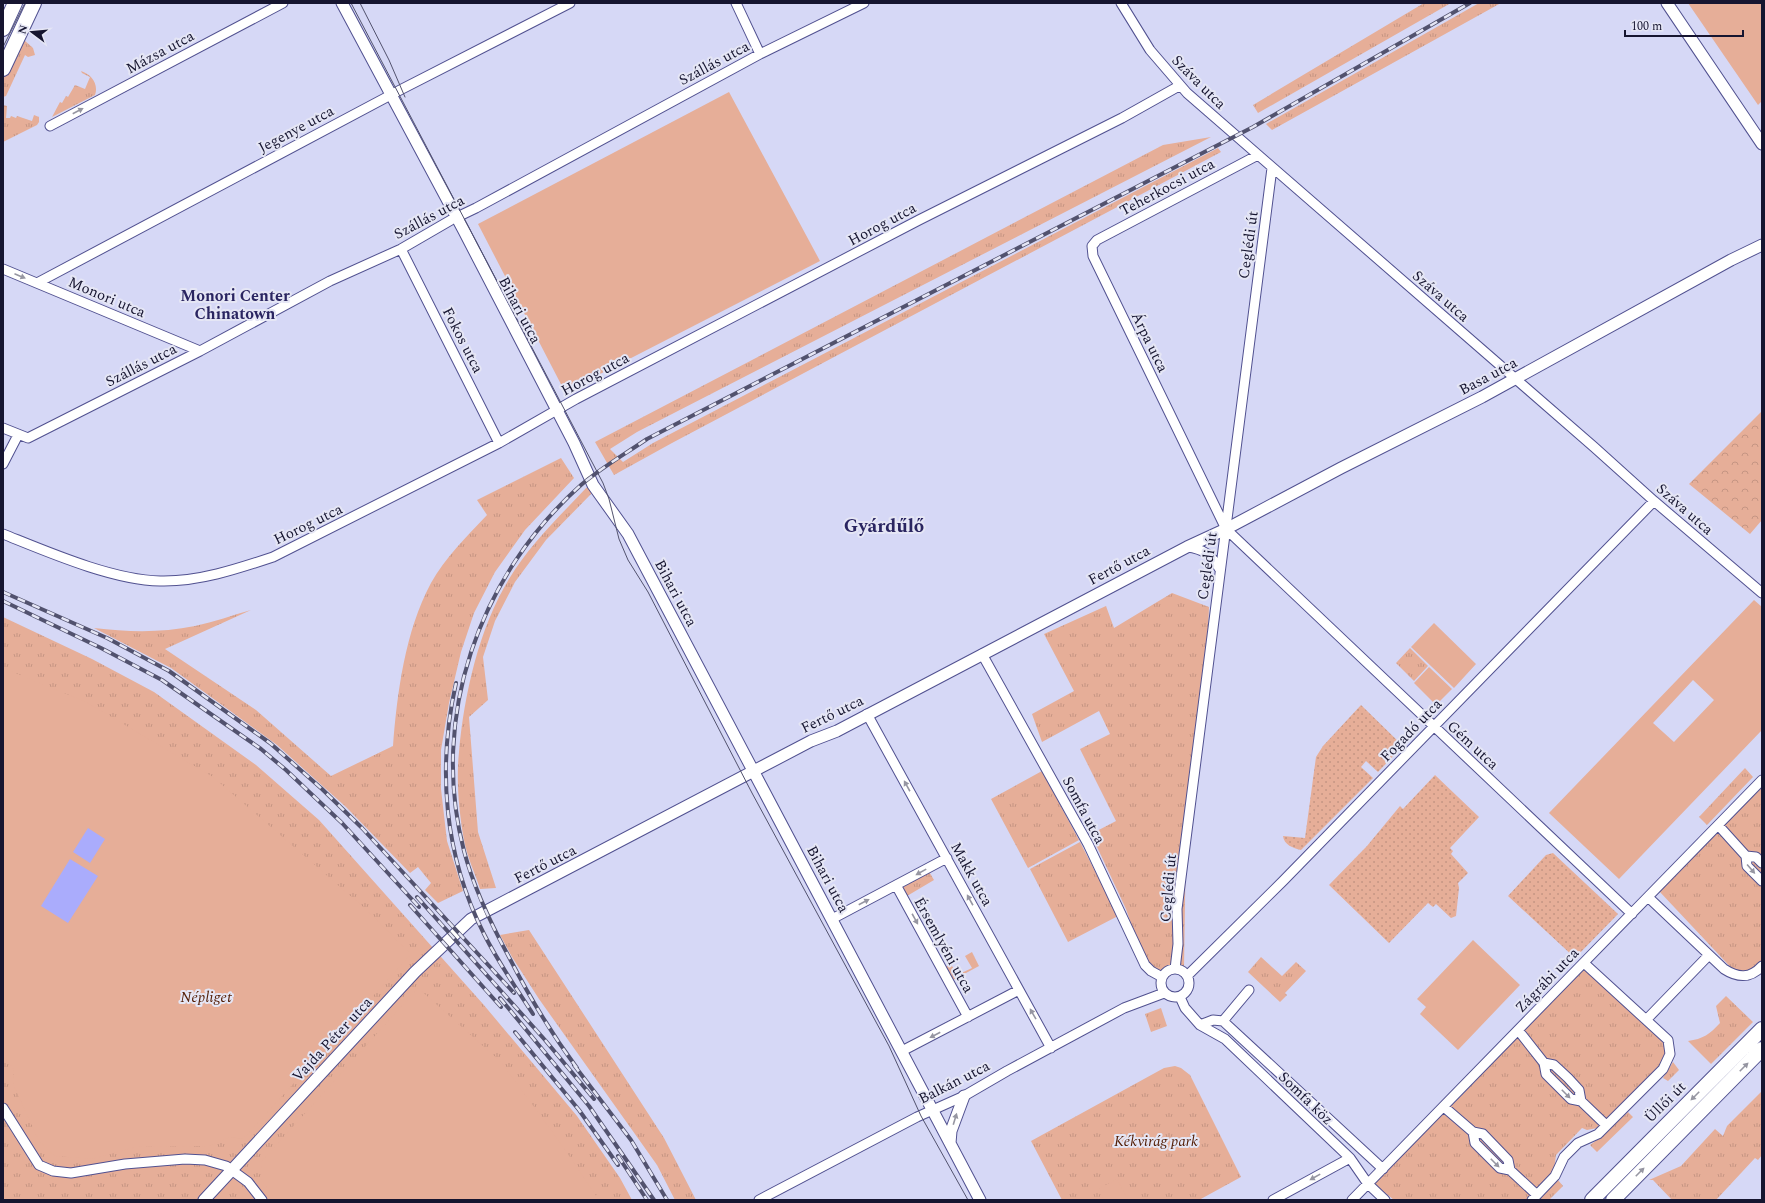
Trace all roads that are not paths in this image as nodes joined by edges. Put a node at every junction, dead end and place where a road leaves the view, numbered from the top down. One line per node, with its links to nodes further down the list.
1 (15, 3): 10 (main road)
2 (34, 3): 12 (main road)
3 (283, 3): 15 (street, Mázsa utca, one-way to 3)
4 (342, 3): 14 (street, Bihari utca)
5 (570, 3): 14 (street, Jegenye utca)
6 (736, 3): 11 (street)
7 (864, 3): 11 (street, Szállás utca)
8 (1121, 3): 13 (street, Száva utca)
9 (1667, 3): 16 (street)
10 (3, 29)
11 (760, 54): 19 (street, Szállás utca)
12 (3, 69)
13 (1179, 86): 17 (street, Száva utca); 27 (street, Horog utca)
14 (391, 94): 19 (street, Bihari utca); 24 (street, Jegenye utca)
15 (50, 126)
16 (1762, 144)
17 (1258, 154): 18 (street, Száva utca); 21 (street, Teherkocsi utca)
18 (1272, 168): 26 (street, Száva utca); 33 (street, Ceglédi út)
19 (456, 217): 22 (street, Szállás utca); 27 (street, Bihari utca)
20 (1762, 245): 26 (street, Basa utca)
21 (1092, 246): 33 (street, Árpa utca)
22 (401, 249): 25 (street, Szállás utca); 30 (street, Fokos utca)
23 (3, 269): 24 (street, Monori utca, one-way to 24)
24 (37, 283): 25 (street, Monori utca)
25 (200, 351): 29 (street, Szállás utca)
26 (1514, 379): 32 (street, Száva utca); 33 (street, Basa utca)
27 (556, 410): 30 (street, Horog utca); 41 (street, Bihari utca)
28 (3, 428): 29 (street, Szállás utca)
29 (18, 435): 31 (street)
30 (499, 444): 34 (street, Horog utca)
31 (3, 464)
32 (1654, 501): 37 (street, Száva utca); 40 (street, Fogadó utca)
33 (1226, 529): 35 (street, Basa utca); 36 (street, Ceglédi út); 40 (street, Gém utca)
34 (3, 534)
35 (1187, 547): 36 (street); 38 (street, Fertő utca)
36 (1220, 570): 56 (street, Ceglédi út)
37 (1762, 593)
38 (982, 654): 39 (street, Fertő utca); 58 (street, Somfa utca)
39 (867, 714): 41 (street, Fertő utca); 45 (street, Makk utca, one-way to 39)
40 (1434, 726): 51 (street, Gém utca); 57 (street, Fogadó utca)
41 (754, 771): 50 (street, Fertő utca); 52 (street, Bihari utca)
42 (1762, 780): 43 (street, Zágrábi utca)
43 (1718, 825): 44 (street); 49 (street, Zágrábi utca)
44 (1746, 856): 46 (street); 47 (street, one-way to 47)
45 (947, 858): 48 (street, one-way to 48); 59 (street, Makk utca, one-way to 45)
46 (1762, 863)
47 (1762, 881)
48 (896, 885): 52 (street, one-way to 48); 63 (street, Érsemlyéni utca, one-way to 63)
49 (1648, 897): 51 (street, Zágrábi utca); 53 (street)
50 (490, 908): 80 (street, Vajda Péter utca)
51 (1632, 914): 54 (street, Zágrábi utca)
52 (832, 920): 71 (street, Bihari utca)
53 (1709, 955): 55 (street); 64 (street)
54 (1584, 963): 64 (street); 68 (street, Zágrábi utca)
55 (1762, 966)
56 (1175, 969): 57 (street); 58 (street)
57 (1187, 976): 62 (street)
58 (1162, 977): 61 (street)
59 (1019, 990): 63 (street); 69 (street, Makk utca, one-way to 59)
60 (1249, 990): 65 (street)
61 (1164, 993): 62 (street); 69 (street, Balkán utca)
62 (1180, 997): 66 (street, Somfa köz)
63 (968, 1017): 71 (street, one-way to 71)
64 (1647, 1019): 76 (street)
65 (1223, 1021): 66 (street); 79 (street, Somfa köz)
66 (1200, 1025): 78 (street, Somfa köz)
67 (1762, 1029): 90 (main road, Üllői út, one-way to 90)
68 (1518, 1030): 73 (street, Zágrábi utca); 76 (street)
69 (1051, 1048): 72 (street, Balkán utca)
70 (1762, 1049): 91 (main road, Üllői út, one-way to 70)
71 (902, 1051): 75 (street, Bihari utca)
72 (964, 1096): 75 (street, Balkán utca); 77 (street, one-way to 72)
73 (1444, 1106): 79 (street, Zágrábi utca); 82 (street)
74 (3, 1108): 80 (street)
75 (933, 1110): 77 (street, Bihari utca); 85 (street, Balkán utca)
76 (1606, 1125): 82 (street)
77 (950, 1143): 86 (street, Bihari utca)
78 (1350, 1158): 81 (street, Somfa köz); 87 (street, one-way to 87)
79 (1383, 1169): 81 (street, Zágrábi utca)
80 (231, 1170): 83 (street, Vajda Péter utca); 84 (street)
81 (1368, 1184): 88 (street, Zágrábi utca); 89 (street, Somfa köz)
82 (1535, 1198)
83 (204, 1200)
84 (262, 1200)
85 (759, 1200)
86 (980, 1200)
87 (1273, 1200)
88 (1352, 1200)
89 (1385, 1200)
90 (1592, 1200)
91 (1613, 1200)

